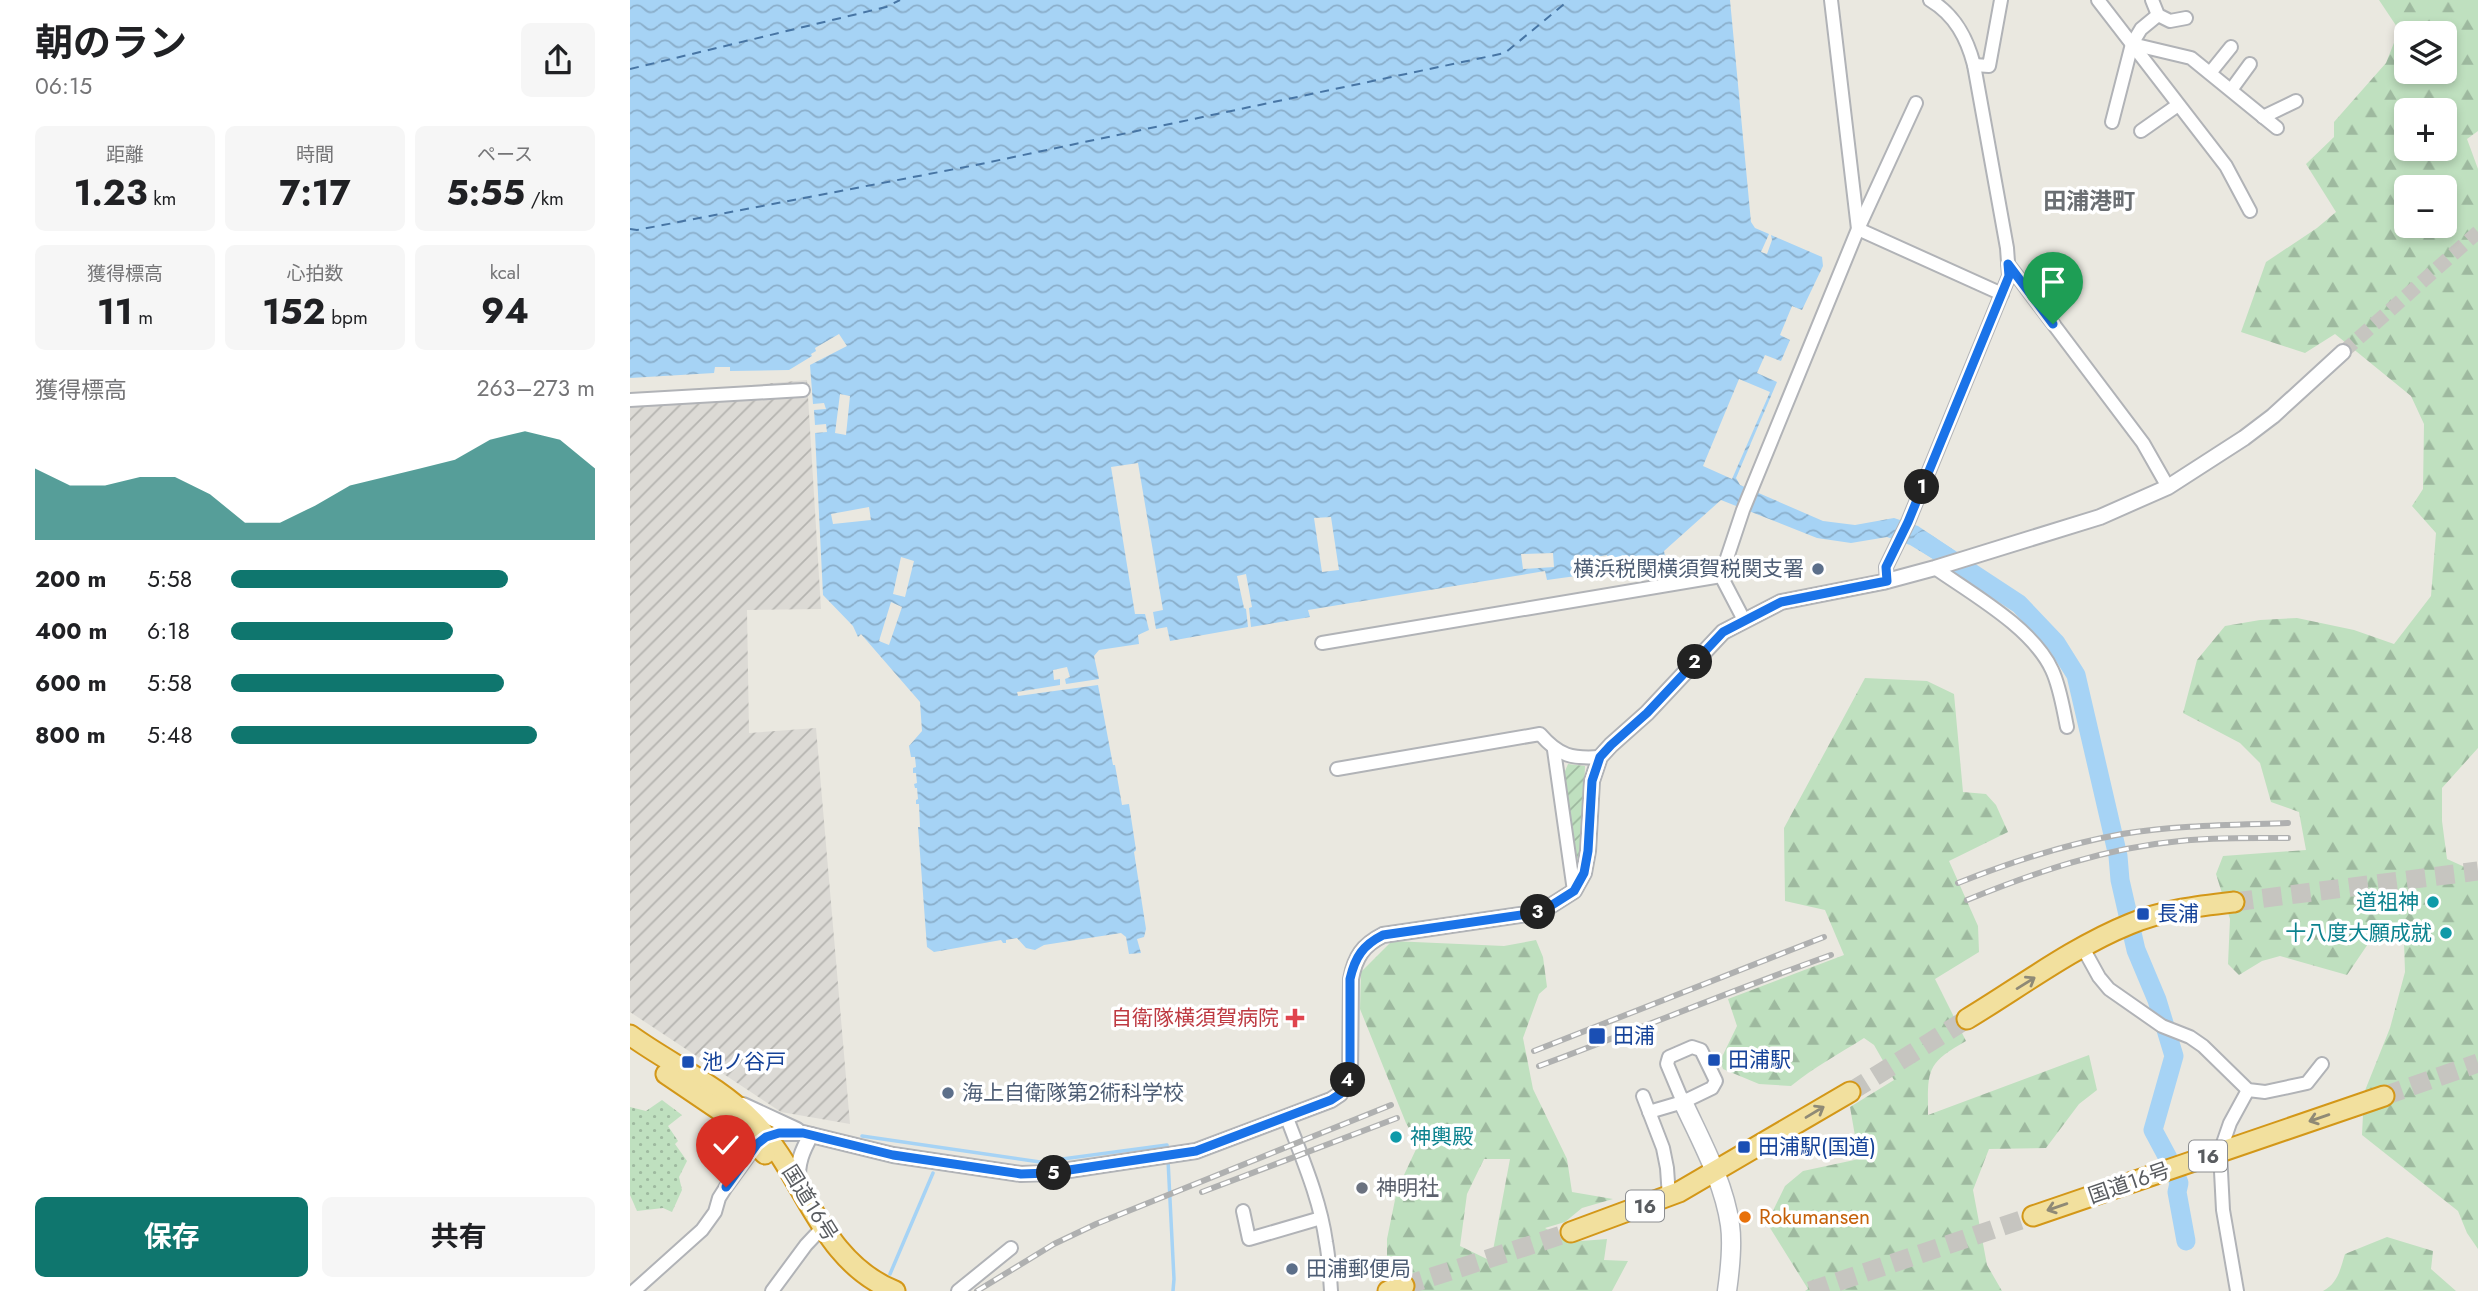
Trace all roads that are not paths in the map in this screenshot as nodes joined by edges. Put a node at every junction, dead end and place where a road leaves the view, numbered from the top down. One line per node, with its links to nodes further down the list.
1 (1831, 0): 22 (street)
2 (1930, 0): 11 (street)
3 (2001, 0): 11 (street)
4 (2100, 0): 8 (street)
5 (2152, 0): 6 (street)
6 (2158, 15): 7 (street); 8 (street)
7 (2186, 18)
8 (2132, 44): 12 (street); 16 (street); 18 (street)
9 (2231, 47): 12 (street)
10 (2249, 64): 13 (street)
11 (1974, 65): 23 (street)
12 (2210, 73): 13 (street)
13 (2231, 90): 17 (street)
14 (2296, 101): 17 (street)
15 (1916, 103): 22 (street)
16 (2178, 104): 20 (street); 21 (street)
17 (2263, 117): 19 (street)
18 (2112, 122)
19 (2277, 128)
20 (2141, 131)
21 (2250, 211)
22 (1858, 229): 24 (street); 30 (street)
23 (2008, 264): 24 (street); 28 (street)
24 (2002, 294): 31 (street)
25 (2343, 352): 28 (street)
26 (803, 390): 27 (street)
27 (630, 400)
28 (2168, 487): 29 (street)
29 (1938, 567): 31 (street); 34 (street)
30 (1721, 576): 32 (street); 33 (street)
31 (1887, 581): 32 (street)
32 (1744, 620): 36 (street)
33 (1322, 643)
34 (2067, 727)
35 (1554, 750): 36 (street); 37 (street); 38 (street)
36 (1600, 757): 38 (street)
37 (1337, 769)
38 (1574, 891): 51 (street)
39 (2234, 902): 40 (highway)
40 (2083, 947): 41 (highway, one-way to 40); 44 (street)
41 (1967, 1019)
42 (631, 1042): 46 (highway, 国道16号); 53 (highway, 国道16号)
43 (2322, 1064): 44 (street)
44 (2248, 1090): 54 (street)
45 (1850, 1092): 55 (highway, 16, one-way to 45)
46 (723, 1095): 52 (street); 53 (highway, 国道16号)
47 (1643, 1096): 50 (street)
48 (2384, 1096): 54 (highway, 国道16号 / 16, one-way to 54)
49 (1683, 1102): 49 (street); 50 (street); 55 (main road)
50 (1649, 1112): 57 (street)
51 (1287, 1118): 52 (street); 60 (street)
52 (807, 1134): 53 (street); 56 (street)
53 (762, 1140): 56 (highway, 国道16号); 62 (highway, 国道16号); 64 (street)
54 (2220, 1152): 59 (highway, 国道16号 / 16, one-way to 59); 71 (street)
55 (1715, 1172): 57 (highway, 16); 70 (main road)
56 (799, 1185): 62 (highway, 国道16号)
57 (1669, 1197): 61 (highway, 16)
58 (1243, 1211): 60 (street)
59 (2033, 1216)
60 (1321, 1218): 69 (street)
61 (1571, 1232)
62 (818, 1233): 65 (street); 66 (highway, 国道16号); 67 (highway, 国道16号)
63 (1011, 1248): 68 (street)
64 (634, 1291)
65 (772, 1291)
66 (872, 1291)
67 (895, 1291)
68 (958, 1291)
69 (1331, 1291)
70 (1727, 1291)
71 (2237, 1291)

